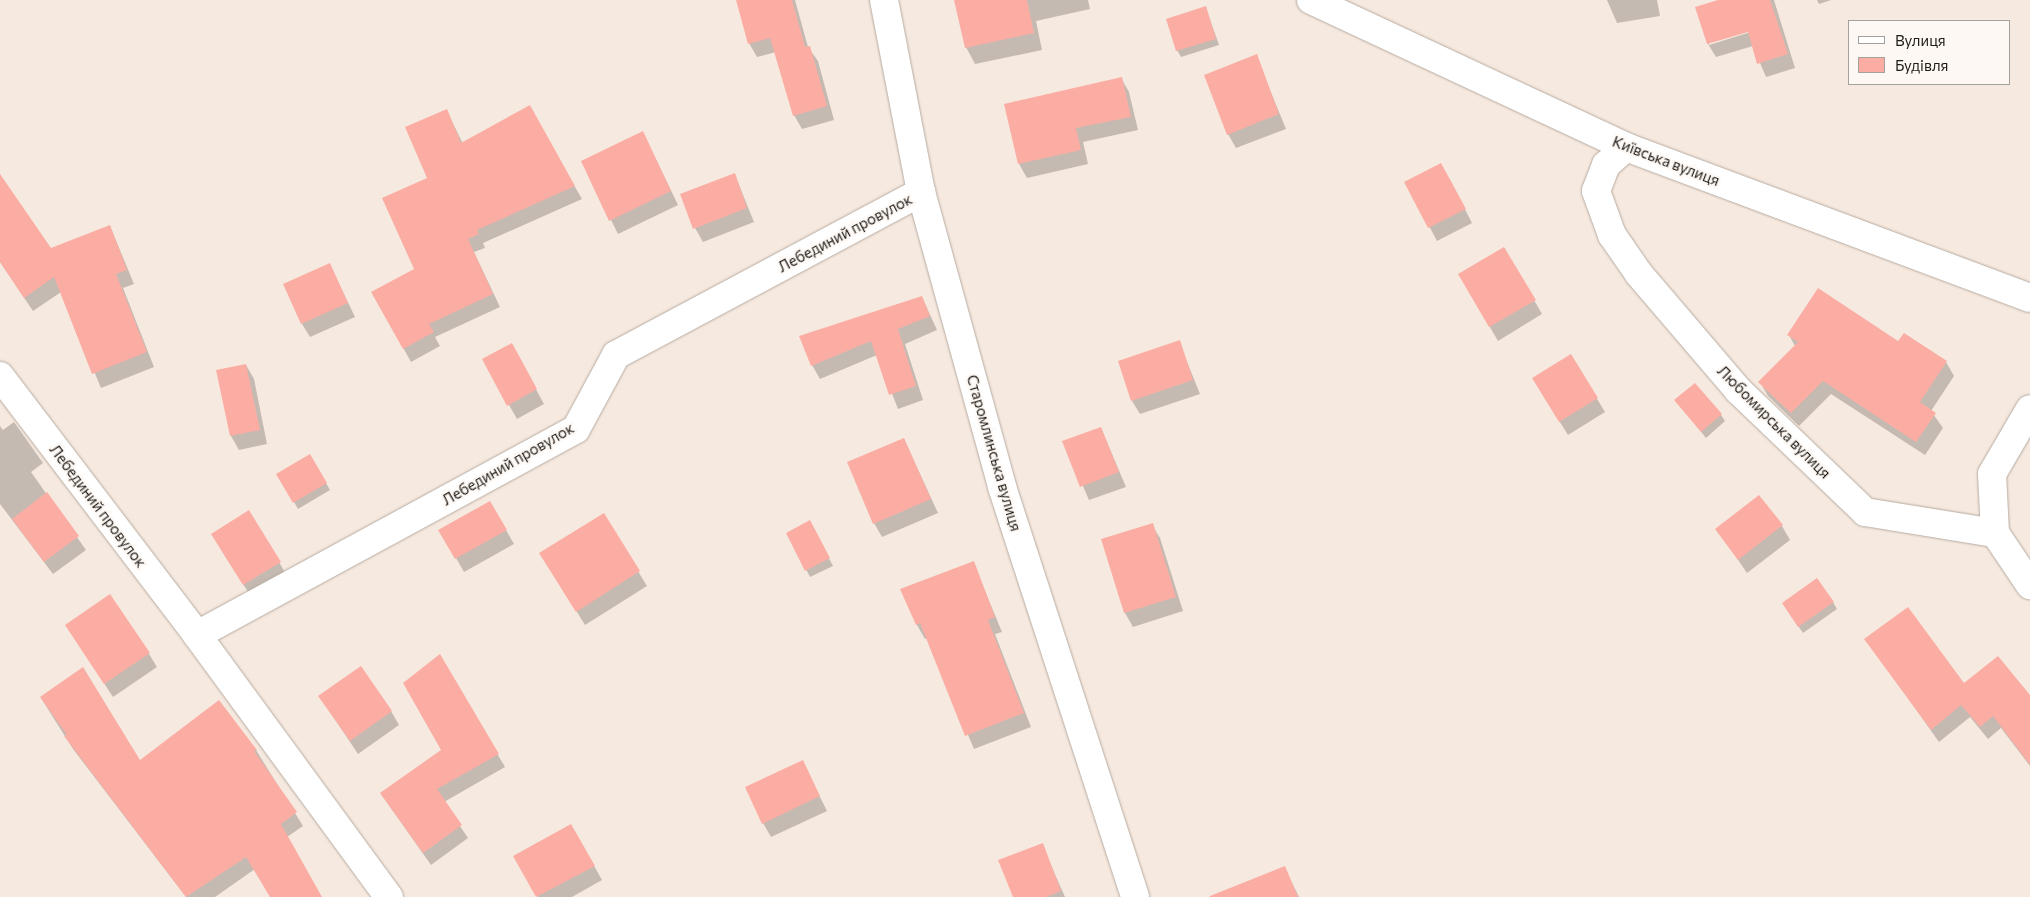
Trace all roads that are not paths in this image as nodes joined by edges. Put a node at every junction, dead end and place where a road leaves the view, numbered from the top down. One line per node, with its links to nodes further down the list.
1 (884, 0): 4 (street, Старомлинська вулиця)
2 (1311, 0): 3 (street, Київська вулиця)
3 (1626, 147): 5 (street, Київська вулиця); 8 (street, Любомирська вулиця)
4 (920, 192): 10 (street, Лебединий провулок); 12 (street, Старомлинська вулиця)
5 (2030, 298)
6 (0, 376): 10 (street, Лебединий провулок)
7 (2030, 409): 8 (street)
8 (1995, 534): 9 (street)
9 (2030, 585)
10 (197, 636): 11 (street, Лебединий провулок)
11 (389, 897)
12 (1136, 897)

